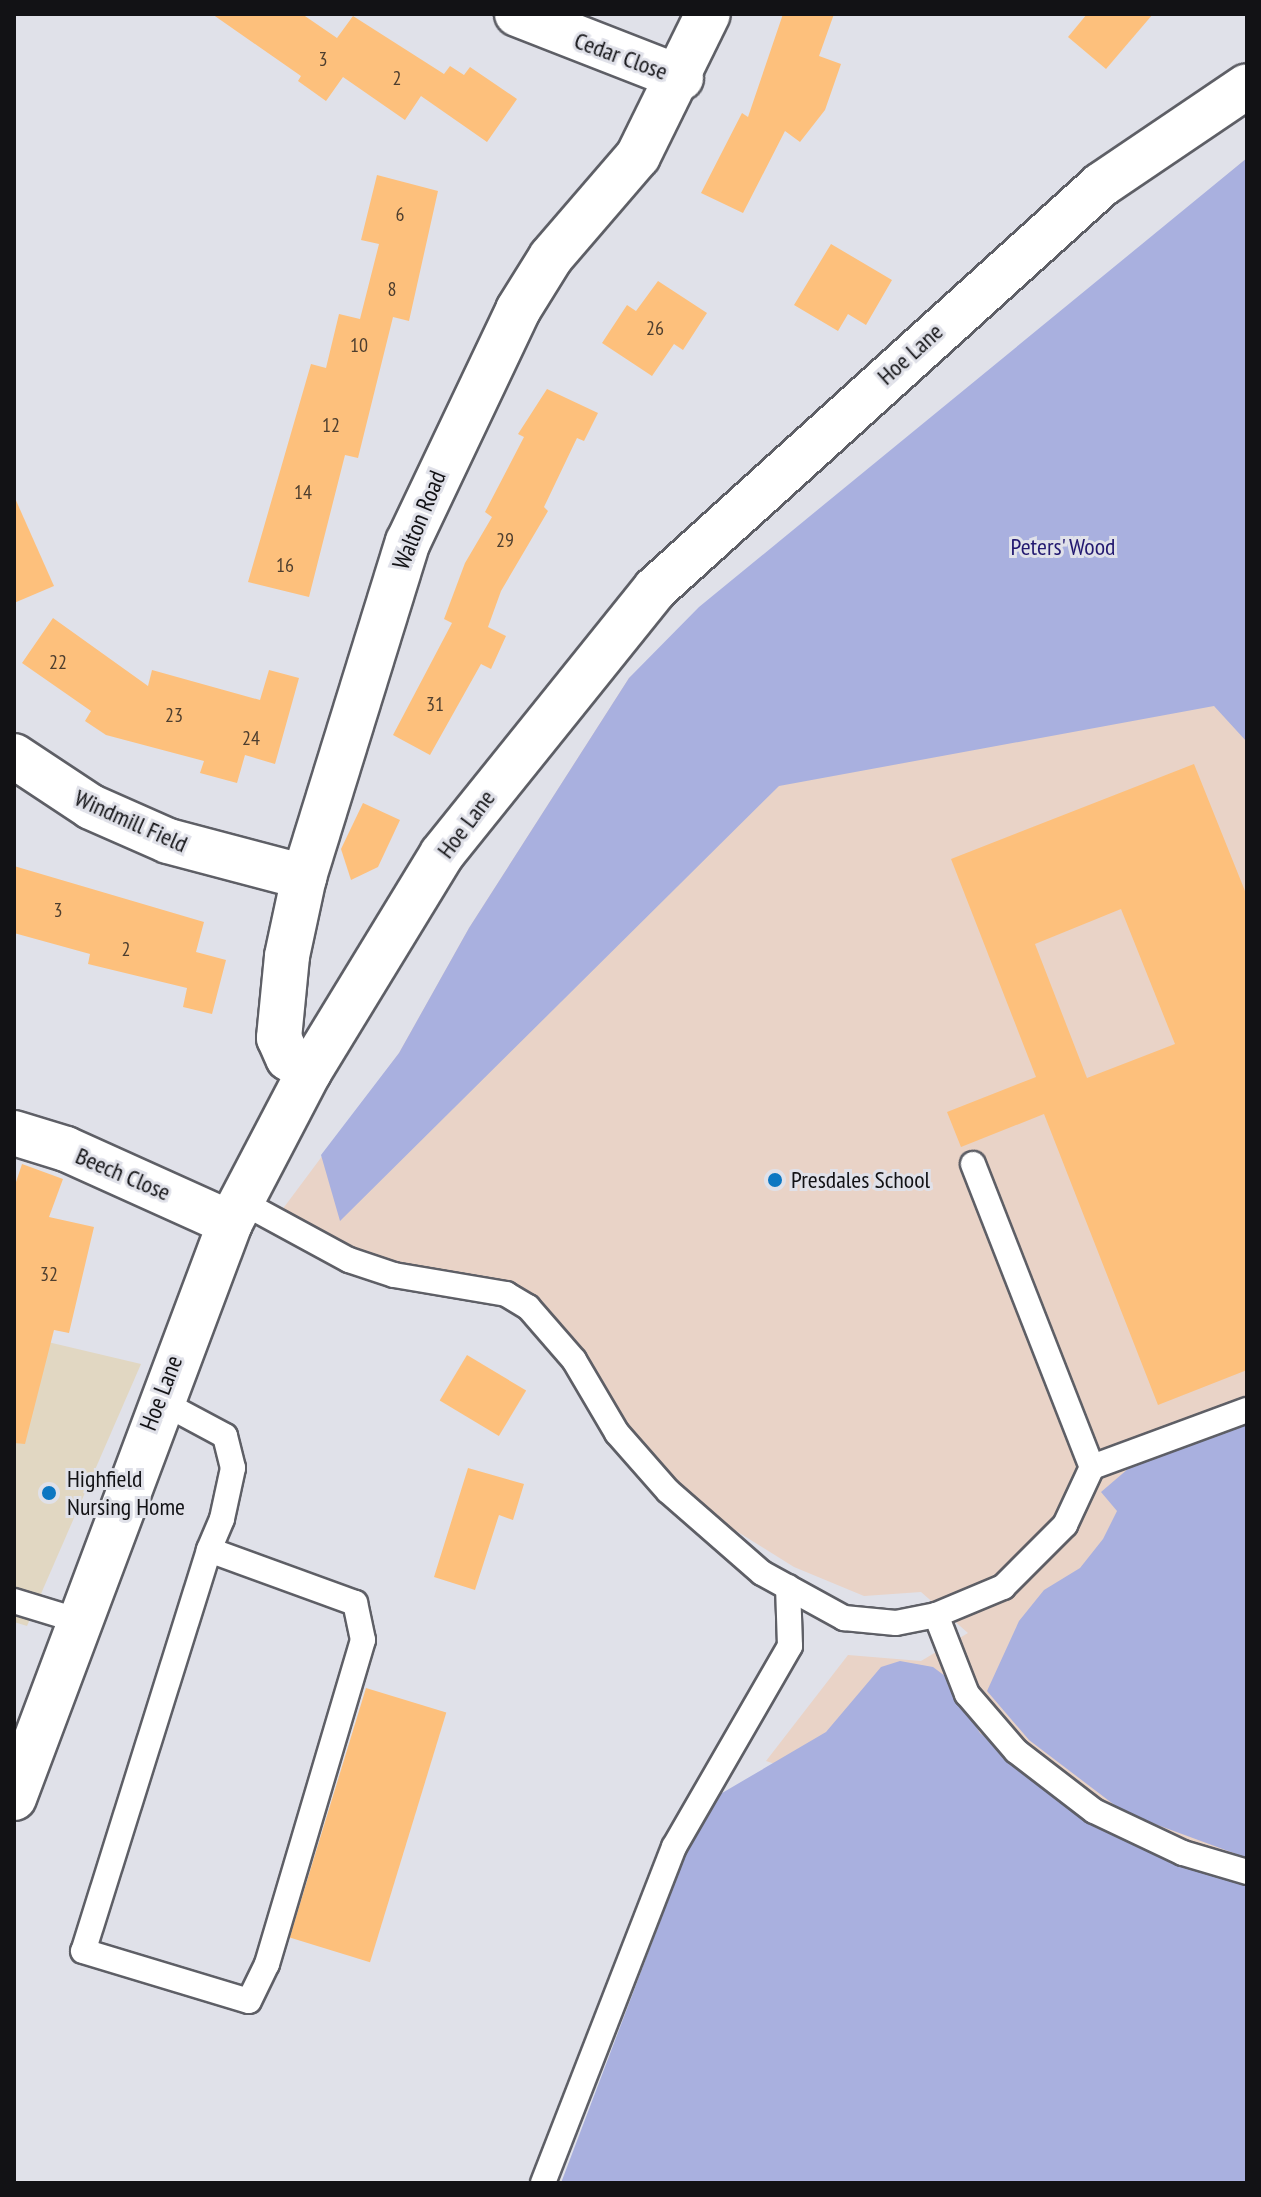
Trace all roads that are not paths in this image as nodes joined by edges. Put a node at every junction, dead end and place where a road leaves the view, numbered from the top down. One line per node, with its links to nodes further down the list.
1 (517, 14): 3 (street, Cedar Close)
2 (708, 14): 3 (street, Walton Road)
3 (681, 78): 6 (street, Walton Road)
4 (1247, 86): 7 (street, Hoe Lane)
5 (14, 756): 6 (street, Windmill Field)
6 (304, 877): 7 (street, Walton Road)
7 (309, 1072): 10 (street, Hoe Lane)
8 (14, 1133): 10 (street, Beech Close)
9 (973, 1164): 13 (lane)
10 (236, 1212): 11 (street, Hoe Lane); 15 (lane)
11 (158, 1400): 14 (lane); 18 (street, Hoe Lane)
12 (1247, 1410): 13 (lane)
13 (1092, 1467): 17 (lane)
14 (209, 1550): 14 (lane)
15 (788, 1587): 17 (lane); 21 (lane)
16 (14, 1601): 18 (lane)
17 (936, 1615): 20 (lane)
18 (76, 1620): 19 (street, Hoe Lane)
19 (14, 1798)
20 (1247, 1872)
21 (543, 2183)

